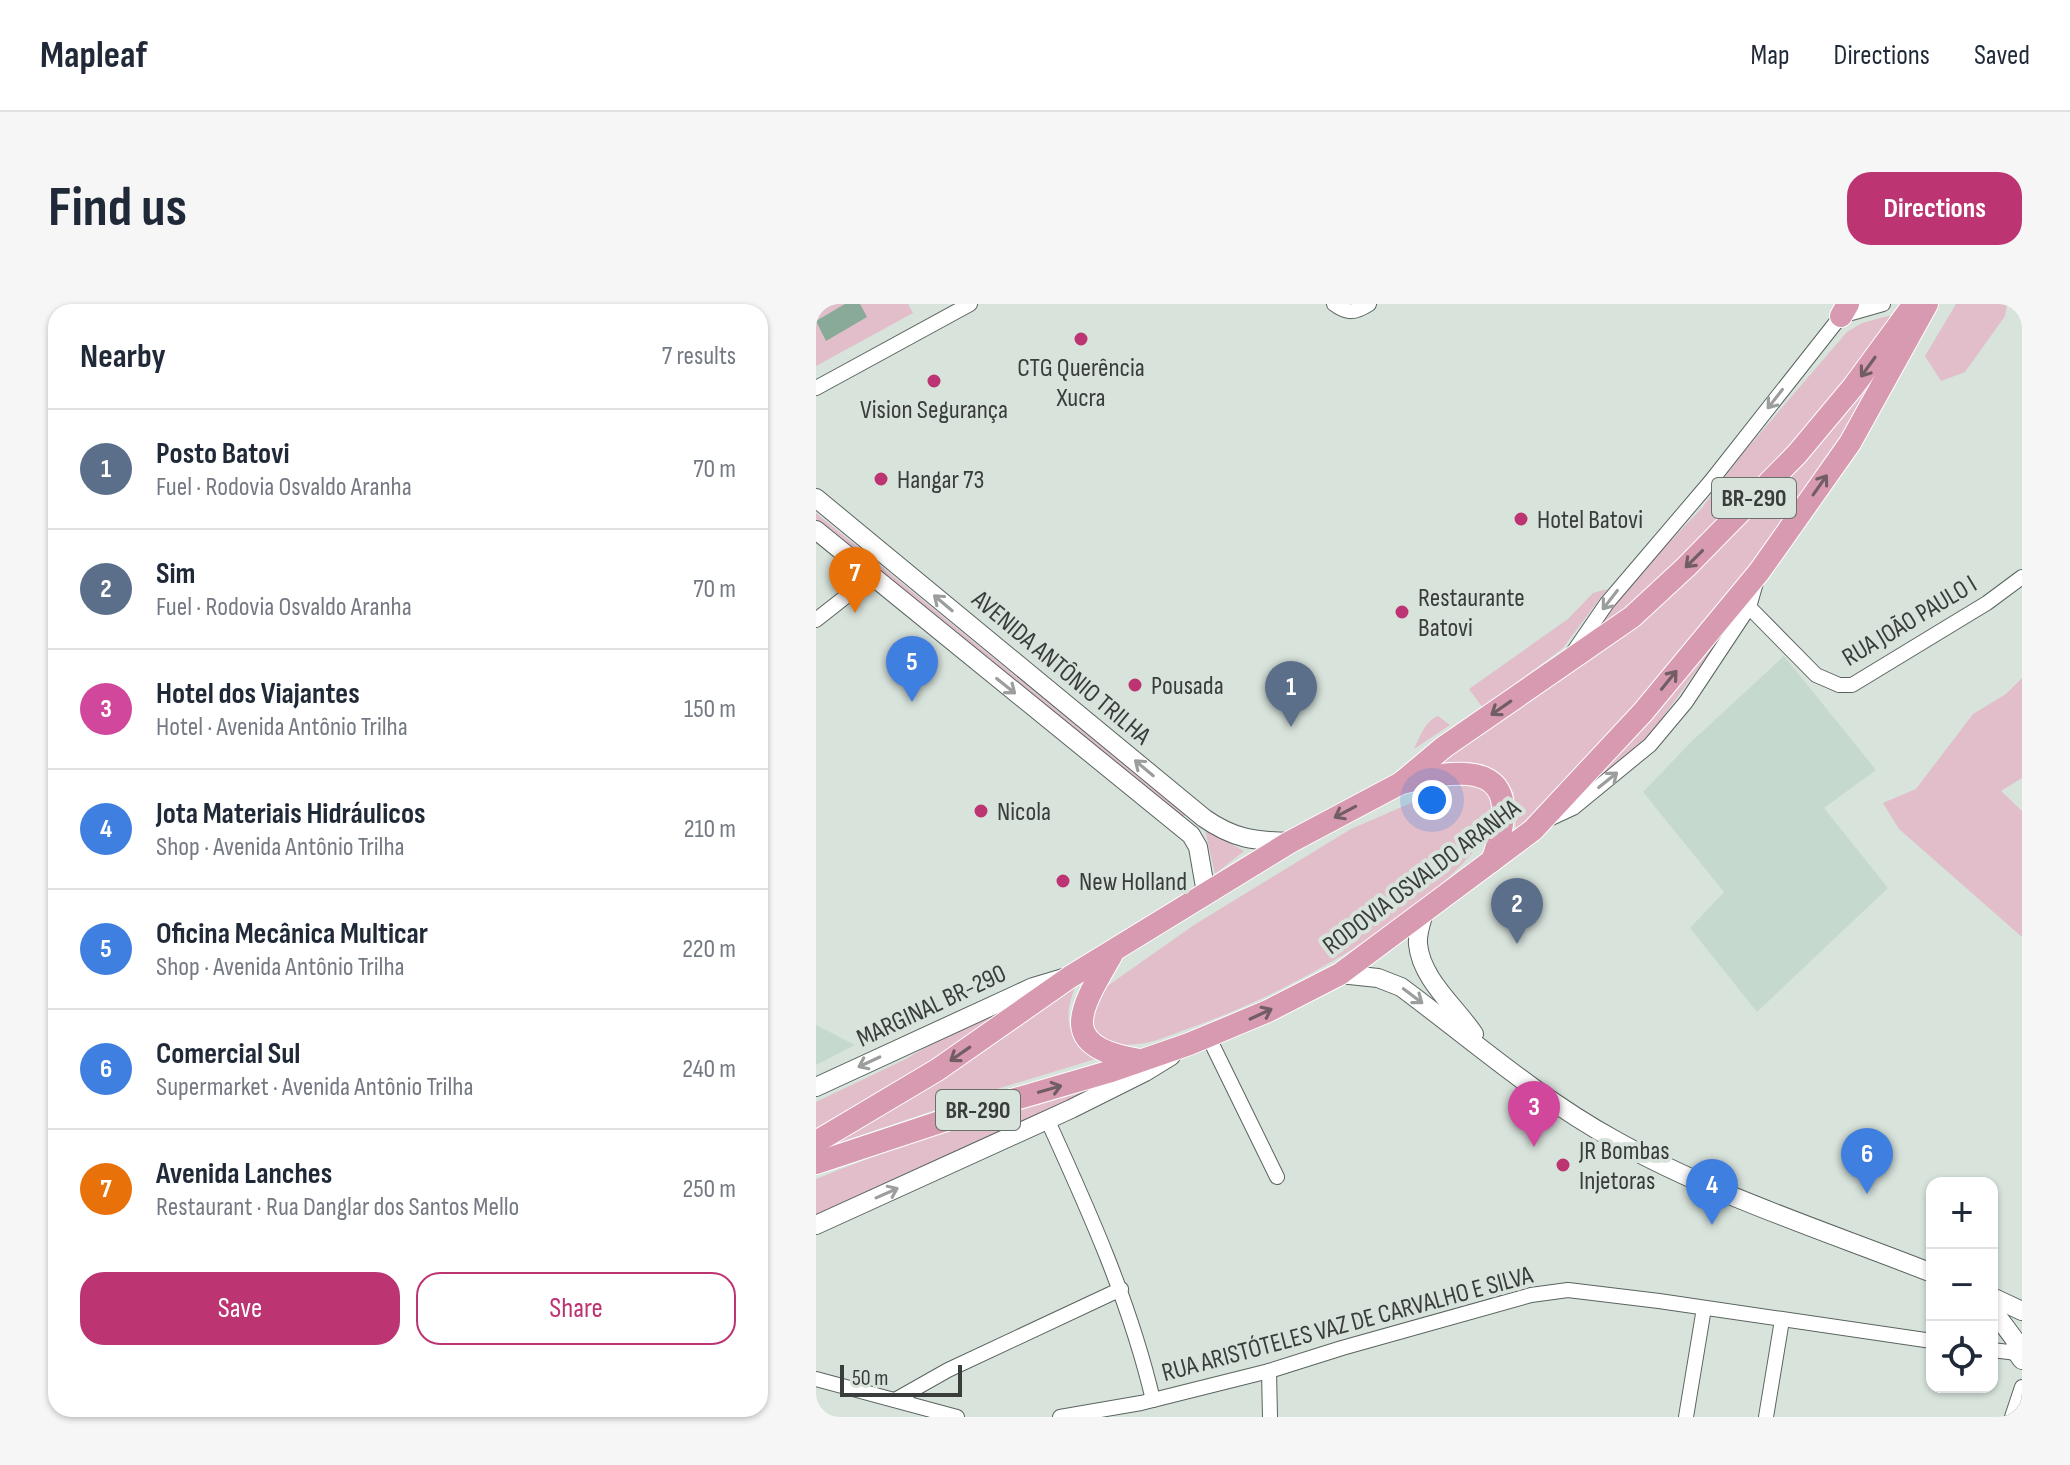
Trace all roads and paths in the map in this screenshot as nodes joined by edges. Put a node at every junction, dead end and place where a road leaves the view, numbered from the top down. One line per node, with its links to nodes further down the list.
1 (970, 304): 8 (street)
2 (1334, 304): 3 (street)
3 (1369, 304)
4 (1883, 304): 7 (street)
5 (1914, 304): 16 (highway, BR-290, one-way to 16)
6 (1927, 304): 11 (highway, RODOVIA OSVALDO ARANHA / BR-290, one-way to 6)
7 (1844, 310): 16 (street, one-way to 16)
8 (816, 388)
9 (816, 498): 18 (main road, AVENIDA ANTÔNIO TRILHA, one-way to 9)
10 (816, 530): 12 (main road, AVENIDA ANTÔNIO TRILHA)
11 (1759, 572): 14 (street); 19 (highway, RODOVIA OSVALDO ARANHA / BR-290, one-way to 11)
12 (872, 576): 15 (street); 20 (main road, AVENIDA ANTÔNIO TRILHA, one-way to 20)
13 (2022, 577): 14 (street, RUA JOÃO PAULO I)
14 (1749, 607): 19 (street, one-way to 14)
15 (816, 620)
16 (1566, 663): 17 (highway, BR-290, one-way to 17)
17 (1401, 783): 21 (highway, BR-290, one-way to 21); 22 (highway, BR-290)
18 (1204, 818): 20 (main road); 21 (main road, AVENIDA ANTÔNIO TRILHA)
19 (1543, 822): 22 (highway, RODOVIA OSVALDO ARANHA / BR-290)
20 (1191, 835): 23 (main road)
21 (1290, 842): 23 (highway, BR-290)
22 (1491, 862): 24 (highway, RODOVIA OSVALDO ARANHA / BR-290)
23 (1206, 893): 25 (highway, BR-290)
24 (1424, 913): 26 (highway, RODOVIA OSVALDO ARANHA / BR-290); 29 (main road)
25 (1115, 950): 27 (highway, BR-290); 30 (highway, BR-290)
26 (1340, 974): 28 (highway, RODOVIA OSVALDO ARANHA / BR-290, one-way to 26); 29 (main road, one-way to 29)
27 (1070, 977): 31 (main road, MARGINAL BR-290, one-way to 31); 33 (highway, BR-290, one-way to 33)
28 (1198, 1040): 30 (highway, RODOVIA OSVALDO ARANHA / BR-290); 32 (main road); 35 (street)
29 (1485, 1050): 37 (main road)
30 (1141, 1060): 34 (highway, RODOVIA OSVALDO ARANHA / BR-290, one-way to 30)
31 (816, 1087)
32 (1047, 1119): 36 (main road, one-way to 32); 38 (street)
33 (816, 1142)
34 (816, 1163)
35 (1277, 1177)
36 (816, 1225)
37 (1926, 1271)
38 (1121, 1289): 50 (street); 51 (street)
39 (1998, 1300): 41 (main road)
40 (1704, 1308): 43 (street, RUA ARISTÓTELES VAZ DE CARVALHO E SILVA); 47 (street, RUA ARISTÓTELES VAZ DE CARVALHO E SILVA); 55 (street)
41 (2022, 1311)
42 (1998, 1317): 45 (main road)
43 (1782, 1320): 44 (street, RUA ARISTÓTELES VAZ DE CARVALHO E SILVA); 56 (street)
44 (1926, 1340)
45 (2019, 1345): 46 (street)
46 (1998, 1349)
47 (1269, 1371): 51 (street, RUA ARISTÓTELES VAZ DE CARVALHO E SILVA); 54 (street)
48 (816, 1379): 50 (street)
49 (2022, 1387): 57 (street)
50 (895, 1400): 52 (street)
51 (1153, 1400): 53 (street, RUA ARISTÓTELES VAZ DE CARVALHO E SILVA)
52 (957, 1417)
53 (1060, 1417)
54 (1270, 1417)
55 (1686, 1417)
56 (1766, 1417)
57 (2012, 1417)

